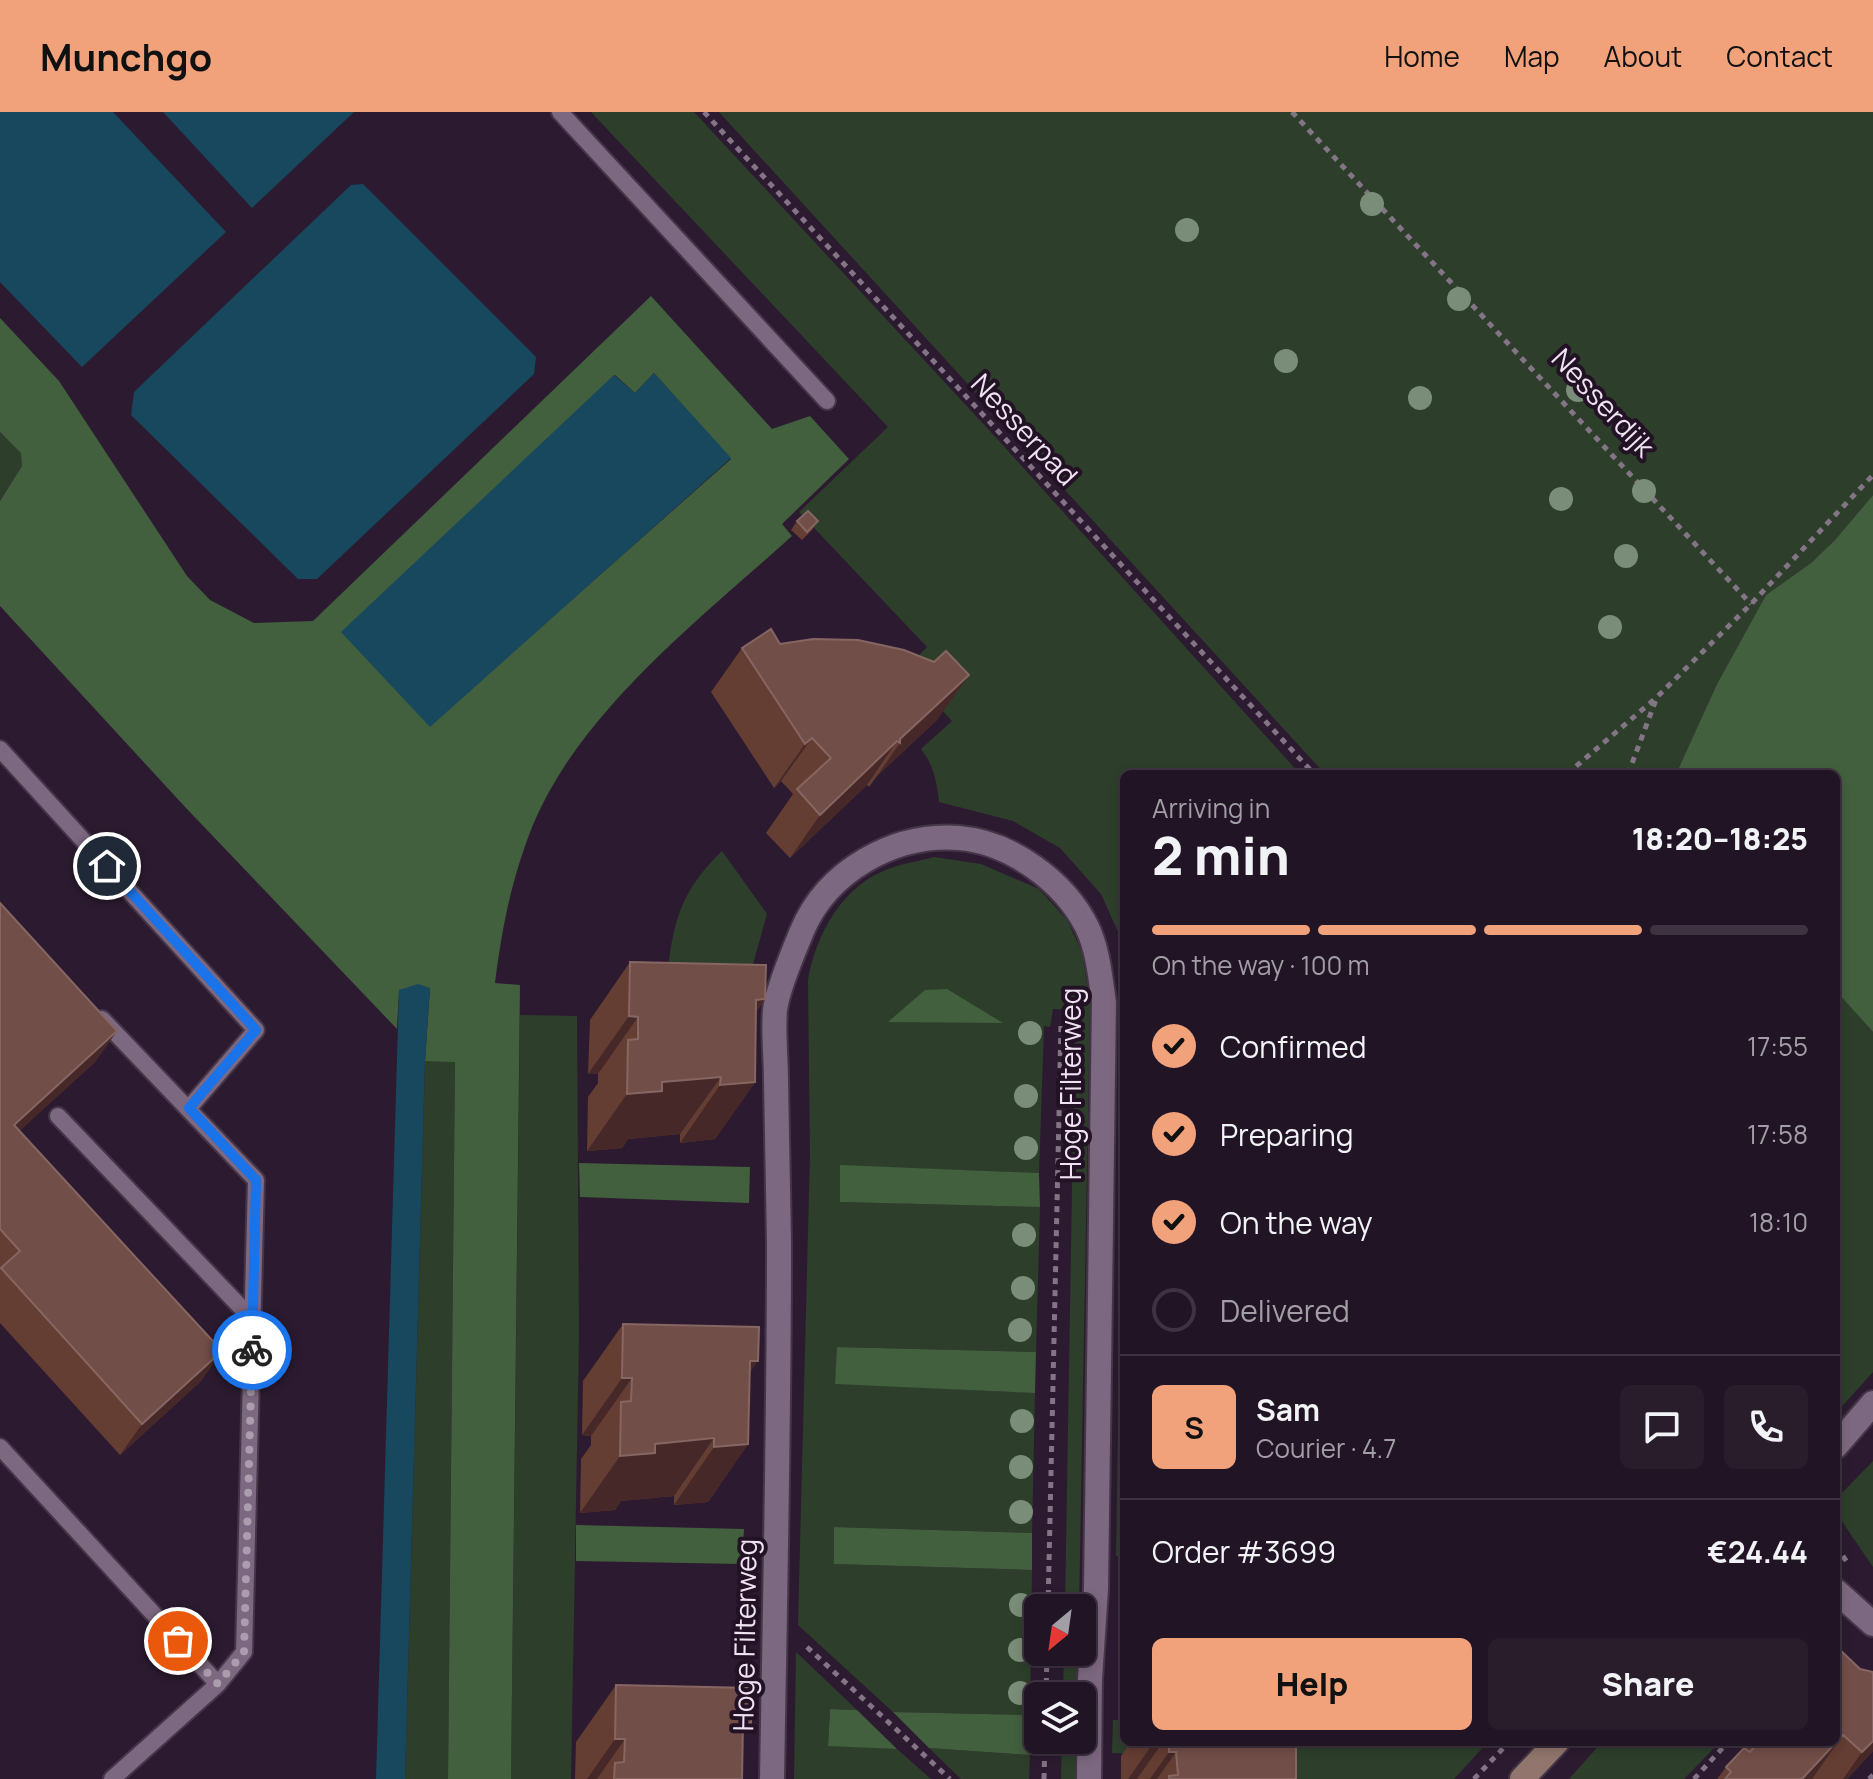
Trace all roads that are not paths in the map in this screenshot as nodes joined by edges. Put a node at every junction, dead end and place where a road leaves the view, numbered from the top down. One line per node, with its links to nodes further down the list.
1 (560, 112): 2 (lane)
2 (827, 401)
3 (0, 749): 5 (lane)
4 (89, 1006): 5 (lane)
5 (189, 1108): 7 (lane)
6 (58, 1116): 7 (lane)
7 (252, 1319): 13 (lane)
8 (1873, 1403): 9 (street)
9 (1840, 1441)
10 (0, 1447): 13 (lane)
11 (1840, 1595): 12 (street)
12 (1873, 1624)
13 (218, 1684): 15 (lane)
14 (1553, 1746): 18 (street)
15 (112, 1779)
16 (772, 1779): 17 (street, Hoge Filterweg)
17 (1089, 1779)
18 (1522, 1779)

